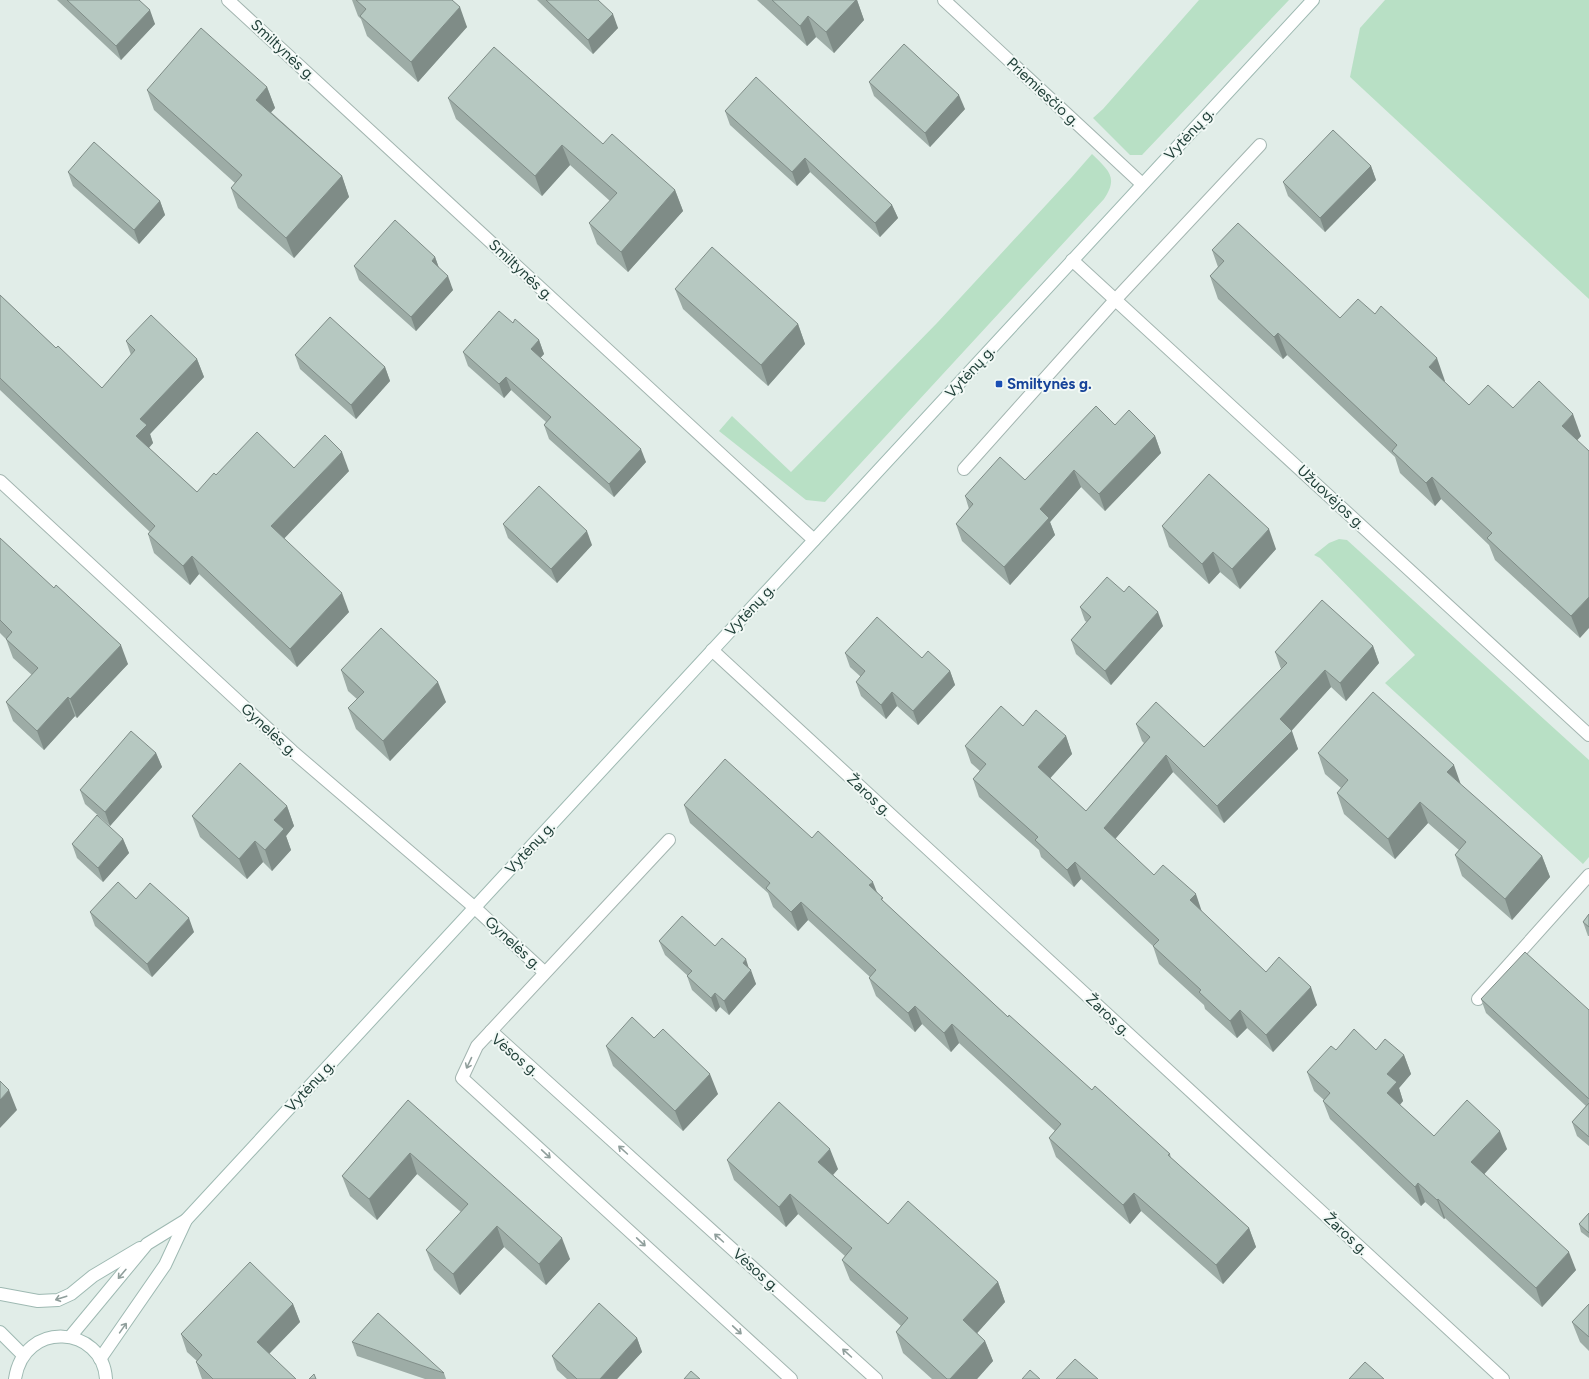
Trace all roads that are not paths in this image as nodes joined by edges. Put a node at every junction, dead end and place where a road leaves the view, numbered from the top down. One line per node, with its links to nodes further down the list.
1 (228, 0): 10 (street, Smiltynės g.)
2 (944, 0): 5 (street, Priemiesčio g.)
3 (1313, 0): 5 (street, Vytėnų g.)
4 (1260, 145): 7 (street)
5 (1142, 184): 6 (street, Vytėnų g.)
6 (1072, 260): 7 (street, Užuovėjos g.); 10 (street, Vytėnų g.)
7 (1116, 299): 8 (street); 12 (street, Užuovėjos g.)
8 (964, 470)
9 (0, 481): 15 (street, Gynelės g.)
10 (814, 540): 11 (street, Vytėnų g.)
11 (712, 650): 15 (street, Vytėnų g.); 30 (street, Žaros g.)
12 (1589, 735)
13 (668, 840): 16 (street)
14 (1589, 875): 17 (street)
15 (474, 907): 16 (street, Gynelės g.); 19 (street, Vytėnų g.)
16 (544, 972): 18 (street)
17 (1478, 999)
18 (491, 1031): 28 (street, Vėsos g., one-way to 28); 29 (street, Vėsos g., one-way to 18)
19 (186, 1220): 20 (street, Vytėnų g.); 25 (street, Vytėnų g., one-way to 19)
20 (148, 1244): 21 (street, one-way to 21); 23 (street, Vytėnų g., one-way to 23)
21 (0, 1294)
22 (0, 1332): 24 (street)
23 (70, 1337): 24 (street); 25 (street)
24 (23, 1355): 26 (street)
25 (100, 1360): 27 (street)
26 (15, 1379)
27 (106, 1379)
28 (790, 1379)
29 (876, 1379)
30 (1504, 1379)

